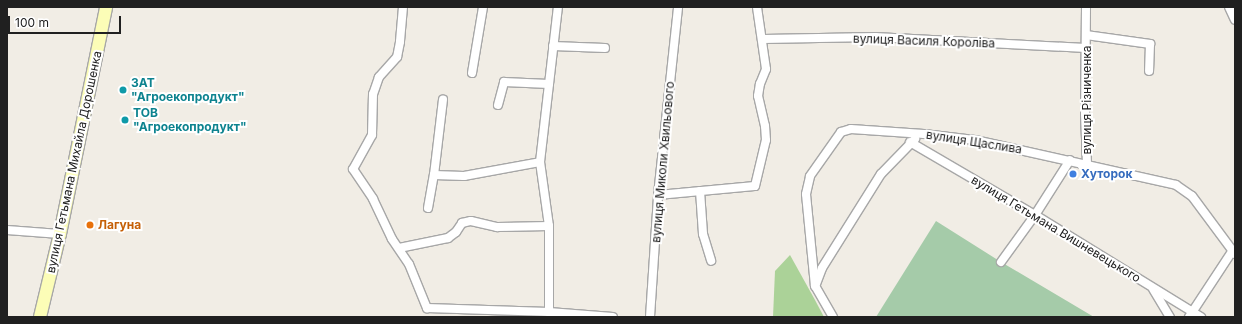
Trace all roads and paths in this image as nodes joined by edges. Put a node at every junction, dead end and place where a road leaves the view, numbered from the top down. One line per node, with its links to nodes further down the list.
1 (106, 7): 32 (street, вулиця Гетьмана Михайла Дорошенка)
2 (403, 7): 33 (street)
3 (483, 7): 16 (street)
4 (558, 7): 12 (street)
5 (678, 7): 27 (street, вулиця Миколи Хвильового)
6 (757, 7): 11 (street)
7 (1086, 7): 10 (street, вулиця Різниченка)
8 (1229, 7): 9 (street)
9 (1235, 20)
10 (1086, 35): 14 (street, вулиця Різниченка); 15 (street, вулиця Різниченка)
11 (762, 39): 14 (street, вулиця Василя Короліва); 26 (street)
12 (553, 46): 13 (street); 17 (street)
13 (605, 48)
14 (1086, 48): 24 (street, вулиця Різниченка)
15 (1149, 72)
16 (472, 73)
17 (549, 84): 19 (street); 23 (street)
18 (443, 100): 25 (street)
19 (498, 105)
20 (924, 134): 21 (street); 22 (street, вулиця Щаслива); 37 (street, вулиця Щаслива)
21 (910, 142): 29 (street, вулиця Гетьмана Вишневецького); 37 (street)
22 (1070, 160): 24 (street, вулиця Щаслива); 29 (street)
23 (540, 162): 25 (street); 30 (street)
24 (1087, 164): 34 (street, вулиця Щаслива)
25 (434, 175): 28 (street)
26 (700, 191): 27 (street); 35 (street)
27 (658, 195): 43 (street, вулиця Миколи Хвильового)
28 (428, 208)
29 (1035, 215): 36 (street); 38 (street, вулиця Гетьмана Вишневецького)
30 (549, 226): 33 (street); 39 (street)
31 (7, 230): 32 (street)
32 (60, 234): 41 (street, вулиця Гетьмана Михайла Дорошенка)
33 (399, 248): 39 (street)
34 (1234, 252): 40 (street)
35 (711, 261)
36 (1001, 262)
37 (815, 286): 44 (street)
38 (1152, 287): 40 (street, вулиця Гетьмана Вишневецького); 45 (street)
39 (549, 312): 42 (street)
40 (1191, 314): 46 (street, вулиця Гетьмана Вишневецького)
41 (40, 317)
42 (613, 317)
43 (650, 317)
44 (833, 317)
45 (1170, 317)
46 (1201, 317)

